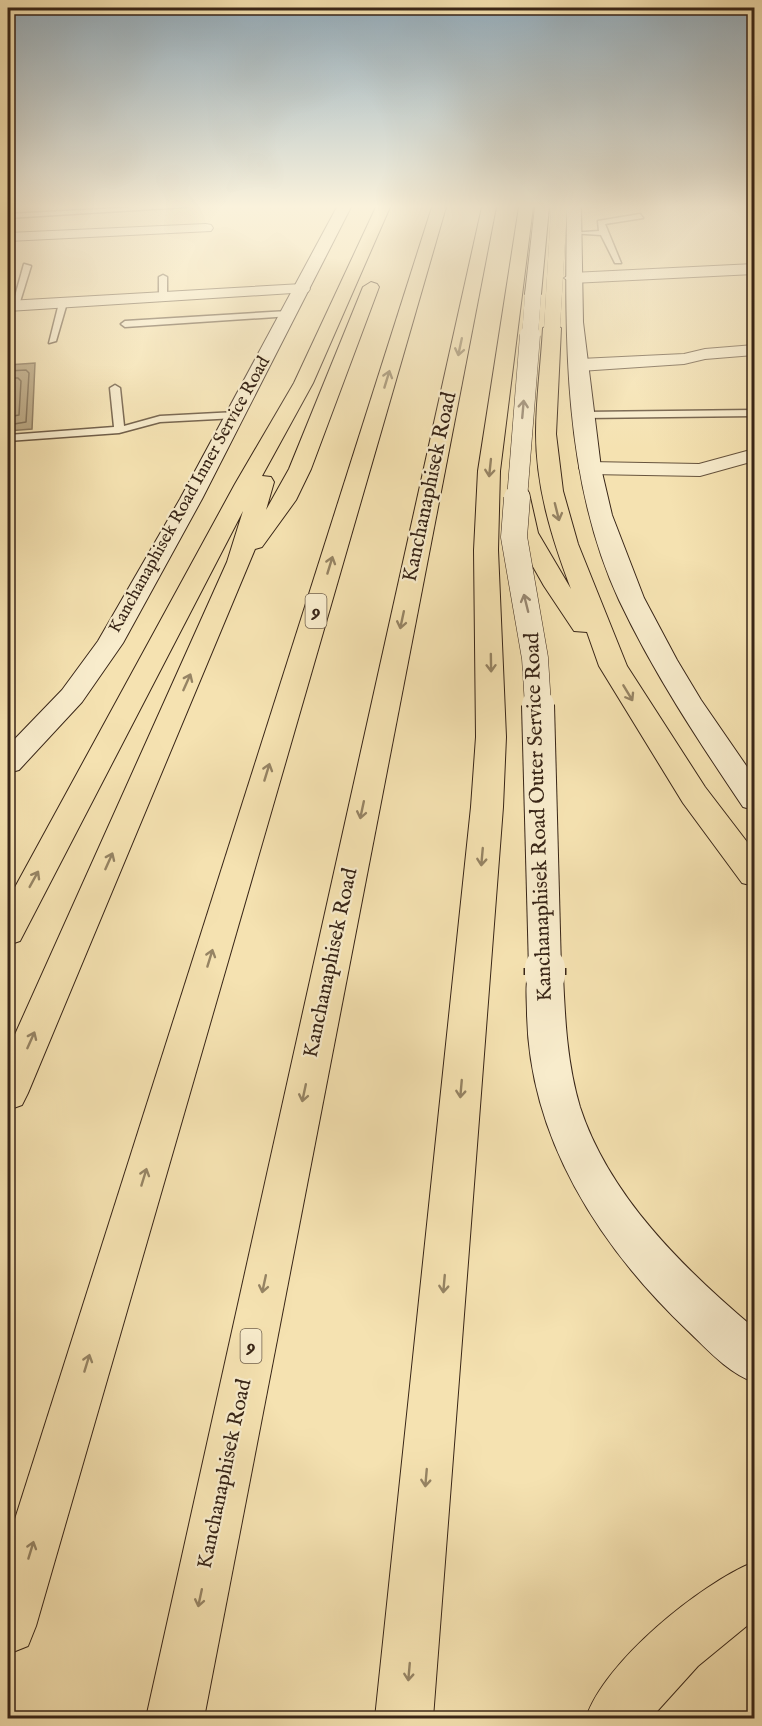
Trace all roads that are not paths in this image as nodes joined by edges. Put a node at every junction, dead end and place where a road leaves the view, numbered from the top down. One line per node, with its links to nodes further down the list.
1 (18, 288): 14 (lane)
2 (163, 288): 12 (lane)
3 (348, 288): 26 (highway)
4 (371, 288): 30 (highway)
5 (414, 288): 39 (highway, 9, one-way to 5)
6 (472, 288): 40 (highway, Kanchanaphisek Road / 9, one-way to 40)
7 (514, 288): 21 (highway)
8 (534, 288): 37 (main road, Kanchanaphisek Road Outer Service Road, one-way to 8, bridge)
9 (558, 288): 31 (highway, one-way to 31, bridge)
10 (572, 288): 19 (main road)
11 (302, 289): 12 (main road); 15 (main road, Kanchanaphisek Road Inner Service Road)
12 (163, 297): 13 (main road)
13 (63, 303): 14 (main road); 17 (lane)
14 (11, 306)
15 (288, 314): 16 (lane); 23 (main road, Kanchanaphisek Road Inner Service Road)
16 (125, 324)
17 (52, 341)
18 (754, 350): 19 (main road)
19 (580, 361): 24 (main road)
20 (115, 388): 25 (lane)
21 (497, 410): 31 (highway); 41 (highway, one-way to 41)
22 (754, 413): 24 (lane)
23 (236, 415): 25 (lane); 32 (main road, Kanchanaphisek Road Inner Service Road)
24 (584, 415): 29 (main road)
25 (119, 430): 27 (lane)
26 (278, 435): 30 (highway); 35 (highway, one-way to 26)
27 (8, 438)
28 (754, 455): 29 (main road)
29 (590, 468): 33 (main road)
30 (239, 562): 36 (highway, one-way to 30)
31 (613, 666): 34 (highway, one-way to 34)
32 (8, 763)
33 (754, 800)
34 (754, 874)
35 (8, 931)
36 (8, 1093)
37 (754, 1358)
38 (754, 1589): 42 (highway)
39 (8, 1626)
40 (175, 1719)
41 (404, 1719)
42 (615, 1719)

